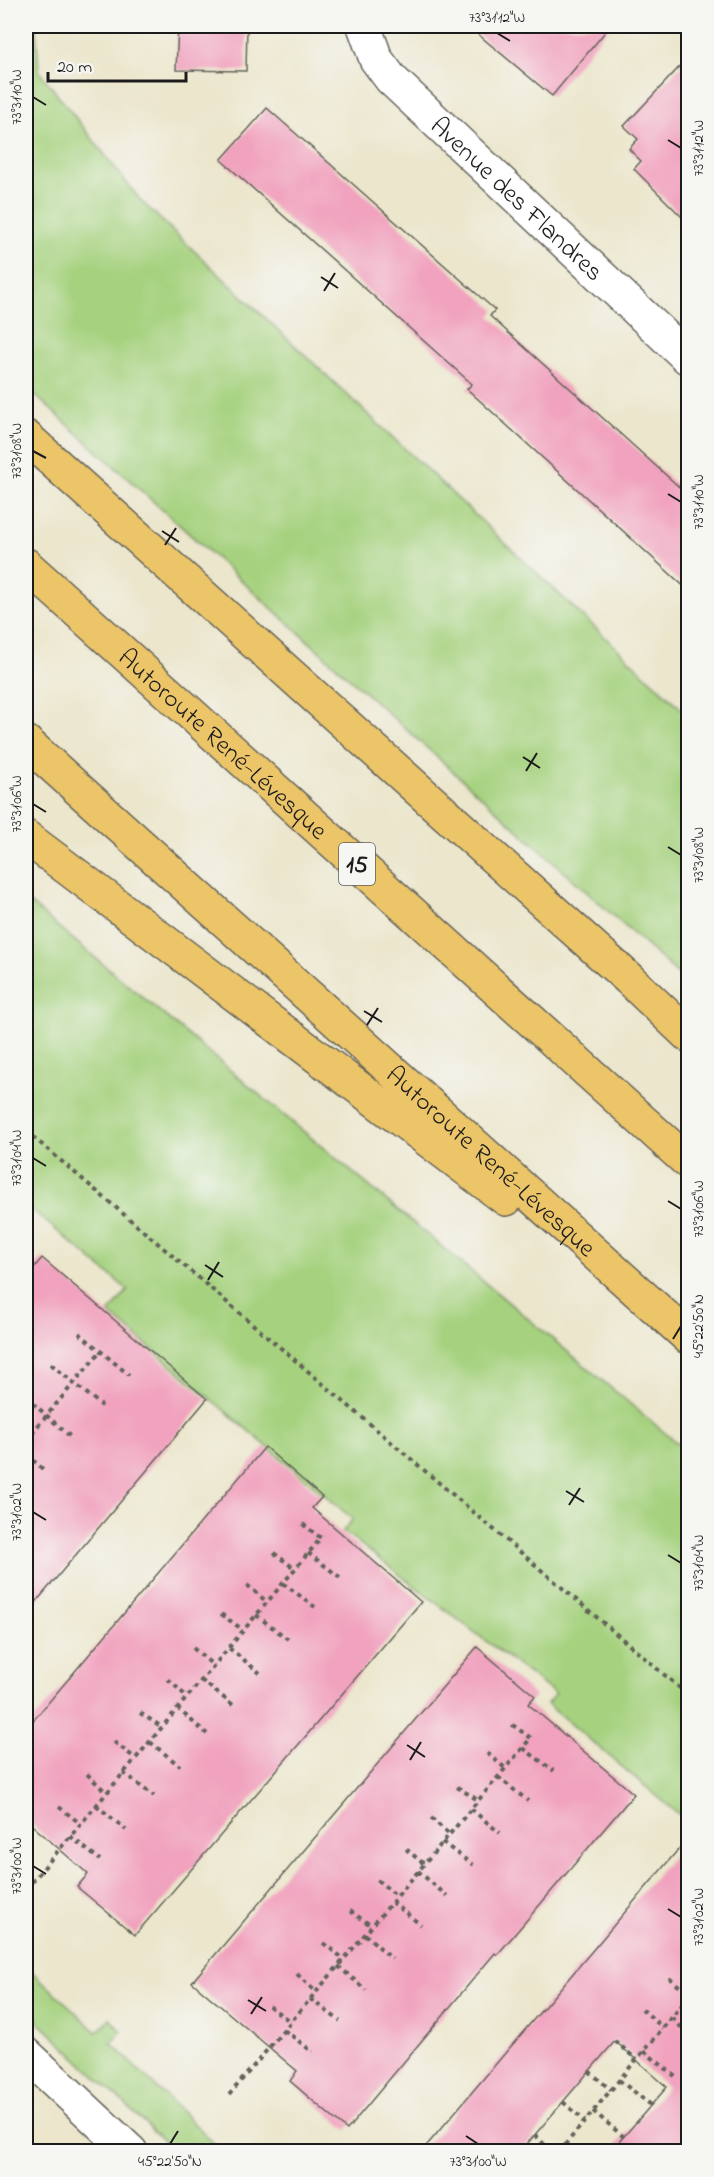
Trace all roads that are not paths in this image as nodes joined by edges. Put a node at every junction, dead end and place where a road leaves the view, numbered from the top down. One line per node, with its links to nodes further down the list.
1 (364, 26): 2 (street, Avenue des Flandres)
2 (688, 358)
3 (26, 437): 7 (highway)
4 (26, 565): 8 (highway, Autoroute René-Lévesque / 15)
5 (26, 742): 9 (highway, Autoroute René-Lévesque)
6 (26, 837): 9 (highway)
7 (688, 1035)
8 (688, 1162)
9 (684, 1333)
10 (26, 2054): 11 (street)
11 (131, 2151)

